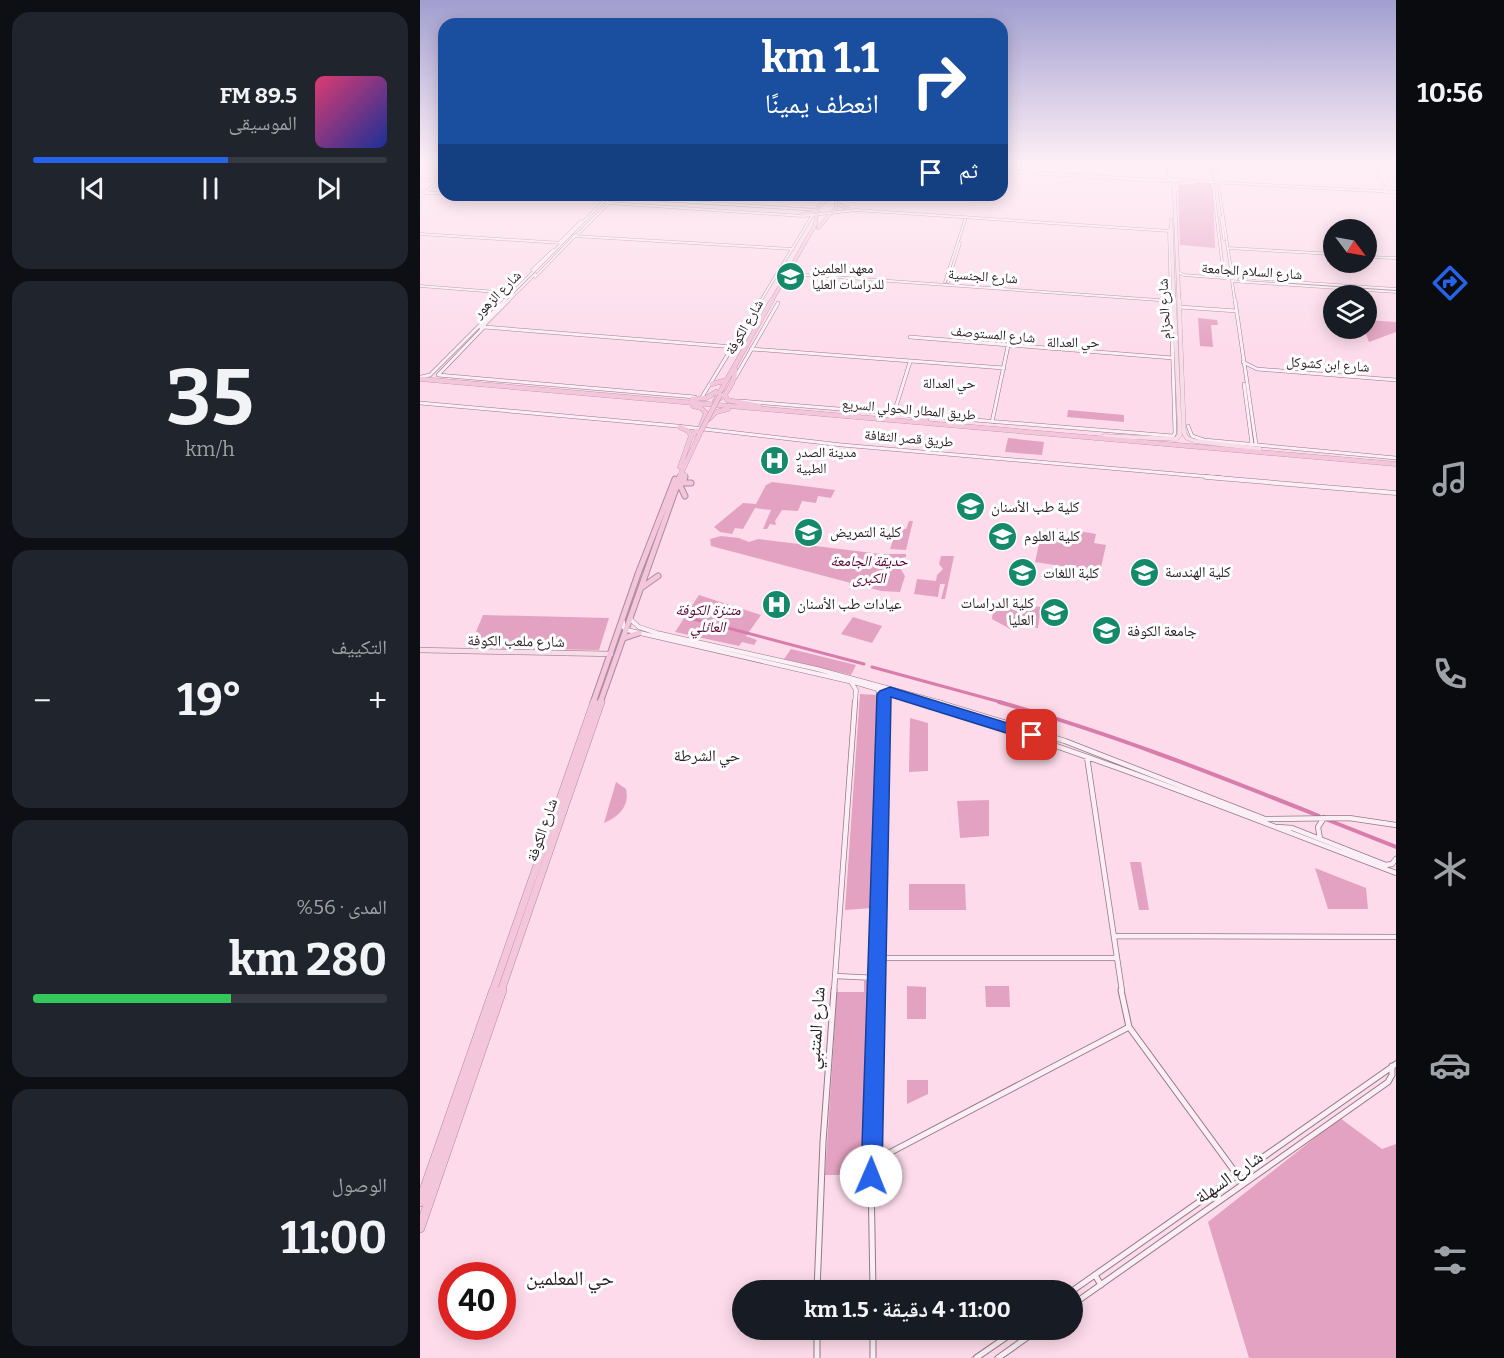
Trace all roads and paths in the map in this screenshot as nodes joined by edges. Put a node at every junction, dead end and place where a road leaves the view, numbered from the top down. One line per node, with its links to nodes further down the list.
1 (578, 226): 22 (street)
2 (581, 226): 22 (street, شارع الزهور)
3 (583, 226): 19 (street, شارع الزهور)
4 (584, 226): 19 (street)
5 (808, 226): 21 (street)
6 (812, 226): 20 (highway, شارع الكوفة)
7 (818, 226): 33 (highway, شارع الكوفة)
8 (964, 226): 40 (street)
9 (1124, 226): 16 (street)
10 (1141, 226): 16 (street)
11 (1172, 226): 17 (main road, شارع الحزام)
12 (1172, 226): 17 (main road, شارع الحزام)
13 (1174, 226): 25 (main road)
14 (1220, 226): 24 (street)
15 (1221, 226): 24 (street)
16 (1163, 229): 17 (street)
17 (1172, 232): 25 (main road, شارع الحزام); 32 (main road, شارع الحزام)
18 (420, 235): 22 (street)
19 (577, 235): 23 (street); 26 (street, شارع الزهور)
20 (806, 240): 21 (highway); 31 (highway, شارع الكوفة)
21 (796, 243): 23 (street)
22 (560, 244): 26 (street)
23 (793, 249): 28 (street)
24 (1225, 251): 27 (street); 38 (street); 39 (street)
25 (1177, 252): 32 (main road, شارع الحزام)
26 (555, 253): 37 (street); 37 (street); 37 (street, شارع الزهور)
27 (1323, 255)
28 (788, 258): 31 (highway); 59 (street)
29 (1377, 258): 30 (street)
30 (1396, 259)
31 (794, 261): 33 (highway, شارع الكوفة)
32 (1174, 271): 35 (street, شارع السلام الجامعة); 36 (main road, شارع الحزام); 53 (main road, شارع الحزام)
33 (790, 273): 34 (street, شارع الجنسية); 60 (highway, شارع الكوفة); 70 (highway, شارع الكوفة)
34 (820, 274): 40 (street, شارع الجنسية); 44 (street, شارع الجنسية)
35 (1190, 276): 36 (street, شارع السلام الجامعة); 38 (street, شارع السلام الجامعة)
36 (1178, 278): 55 (main road, شارع الحزام)
37 (527, 280): 52 (street, شارع الزهور)
38 (1229, 280): 41 (street, شارع السلام الجامعة); 41 (street); 42 (street, شارع السلام الجامعة); 57 (street)
39 (1281, 280)
40 (947, 282): 44 (street, شارع الجنسية)
41 (1257, 282): 42 (street)
42 (1286, 283): 43 (street, شارع السلام الجامعة); 47 (street)
43 (1292, 283): 45 (street, شارع السلام الجامعة); 48 (street, شارع السلام الجامعة)
44 (960, 284): 53 (street, شارع الجنسية)
45 (1323, 285)
46 (420, 286): 52 (street)
47 (1323, 286)
48 (1323, 286)
49 (1377, 289): 51 (street, شارع السلام الجامعة)
50 (1377, 290): 51 (street)
51 (1396, 291)
52 (512, 294): 56 (street, شارع الزهور); 61 (street); 85 (street)
53 (1172, 297): 58 (main road, شارع الحزام); 65 (street)
54 (778, 303): 70 (street)
55 (1179, 307): 57 (street); 58 (main road, شارع الحزام)
56 (496, 311): 61 (street, شارع الزهور); 73 (street, شارع الزهور)
57 (1235, 311): 69 (street)
58 (1177, 320): 63 (main road, شارع الحزام); 83 (main road, شارع الحزام)
59 (749, 323): 60 (highway); 68 (street)
60 (757, 324): 80 (highway, شارع الكوفة)
61 (485, 327): 64 (street); 68 (street)
62 (910, 337): 66 (street, شارع المستوصف)
63 (1176, 337): 65 (main road); 83 (main road, شارع الحزام)
64 (469, 341): 73 (street, شارع الزهور); 79 (street)
65 (1173, 342): 74 (street)
66 (989, 344): 67 (street, شارع المستوصف); 71 (street, شارع المستوصف)
67 (1009, 346): 71 (street, شارع المستوصف); 72 (street)
68 (734, 347): 92 (street)
69 (1240, 347): 77 (street); 97 (street)
70 (749, 349): 75 (street); 80 (highway, شارع الكوفة); 86 (street)
71 (1067, 350): 74 (street, شارع المستوصف)
72 (1008, 353): 81 (street); 88 (street)
73 (449, 358): 79 (street, شارع الزهور); 85 (street, شارع الزهور)
74 (1173, 358): 91 (street)
75 (873, 359): 76 (street); 78 (street)
76 (910, 362): 78 (street); 103 (street)
77 (1244, 362): 82 (street); 84 (street)
78 (927, 363): 81 (street)
79 (445, 365): 87 (street, شارع الزهور); 92 (street)
80 (734, 368): 86 (highway); 90 (highway); 95 (highway, شارع الكوفة)
81 (1002, 369): 88 (street)
82 (1257, 369): 84 (street); 89 (street, شارع ابن كشوكل)
83 (1179, 370): 91 (main road, شارع الحزام); 108 (main road, شارع الحزام)
84 (1245, 374): 97 (street)
85 (420, 377): 87 (highway, طريق المطار الحولي السريع); 93 (highway, طريق المطار الحولي السريع)
86 (735, 378): 95 (highway)
87 (440, 379): 93 (highway, طريق المطار الحولي السريع)
88 (1003, 380): 107 (street)
89 (1396, 380)
90 (723, 381): 92 (highway); 95 (highway)
91 (1176, 382): 101 (main road, شارع الحزام)
92 (712, 384)
93 (570, 391): 94 (highway, طريق المطار الحولي السريع)
94 (579, 392): 96 (highway, طريق المطار الحولي السريع); 98 (highway, طريق المطار الحولي السريع)
95 (721, 394): 98 (highway); 100 (highway); 103 (street); 110 (highway, bridge); 110 (highway, bridge)
96 (613, 396): 102 (highway, طريق المطار الحولي السريع); 110 (highway)
97 (1247, 397): 115 (street)
98 (677, 399): 100 (highway, طريق المطار الحولي السريع)
99 (420, 402): 106 (street, طريق قصر الثقافة); 106 (street, طريق قصر الثقافة)
100 (764, 409): 102 (highway); 105 (highway, طريق المطار الحولي السريع); 110 (highway, bridge)
101 (1177, 411): 107 (street); 111 (main road, شارع الحزام)
102 (802, 412): 107 (highway, طريق المطار الحولي السريع)
103 (894, 413): 104 (street)
104 (909, 415): 105 (highway); 107 (street)
105 (930, 421): 107 (highway, طريق المطار الحولي السريع)
106 (660, 424): 109 (street, طريق قصر الثقافة); 113 (street, طريق قصر الثقافة)
107 (996, 424): 112 (highway, طريق المطار الحولي السريع); 116 (highway, طريق المطار الحولي السريع)
108 (1186, 425): 115 (street); 115 (main road)
109 (680, 427): 110 (street, طريق قصر الثقافة); 114 (highway)
110 (703, 429): 113 (street, طريق قصر الثقافة); 114 (highway); 117 (highway)
111 (1180, 435): 112 (main road)
112 (1104, 436): 115 (highway, طريق المطار الحولي السريع)
113 (769, 437): 120 (street, طريق قصر الثقافة)
114 (693, 440): 117 (highway, شارع الكوفة)
115 (1255, 445): 116 (highway, طريق المطار الحولي السريع); 116 (street)
116 (1396, 459)
117 (683, 466): 118 (highway, شارع الكوفة); 119 (highway); 122 (highway, شارع الكوفة)
118 (678, 481): 121 (highway); 122 (highway, شارع الكوفة)
119 (691, 483)
120 (1396, 492)
121 (685, 496)
122 (643, 560): 123 (highway, شارع الكوفة)
123 (639, 571): 125 (highway, شارع الكوفة); 126 (highway, شارع الكوفة)
124 (658, 576): 125 (highway)
125 (640, 588): 126 (highway, شارع الكوفة)
126 (624, 618): 127 (highway, شارع الكوفة); 129 (street); 132 (highway, شارع الكوفة)
127 (627, 630): 128 (street); 130 (highway, شارع الكوفة)
128 (639, 633): 129 (street); 130 (highway)
129 (648, 633): 133 (street)
130 (624, 639): 132 (highway, شارع الكوفة)
131 (420, 652): 132 (main road, شارع ملعب الكوفة)
132 (614, 652): 144 (highway, شارع الكوفة); 144 (highway, شارع الكوفة)
133 (769, 660): 134 (street); 140 (street)
134 (851, 682): 135 (street); 137 (street)
135 (862, 684): 136 (street); 137 (street)
136 (876, 688): 138 (street); 139 (street)
137 (856, 690): 155 (street, شارع المتنبي)
138 (890, 692): 139 (street); 140 (street)
139 (884, 700): 153 (street)
140 (1031, 733): 141 (street); 142 (street)
141 (1042, 734): 142 (street); 145 (street)
142 (1039, 739): 143 (street)
143 (1087, 756): 147 (street); 151 (street)
144 (565, 796): 157 (highway, شارع الكوفة)
145 (1324, 818): 146 (street); 148 (street)
146 (1396, 825)
147 (1270, 827): 148 (street); 150 (street)
148 (1320, 840): 149 (street)
149 (1396, 859)
150 (1396, 873)
151 (1114, 936): 152 (street); 154 (street)
152 (1396, 937)
153 (878, 958): 154 (street); 156 (street)
154 (1116, 958): 158 (street)
155 (835, 976): 156 (street); 165 (street, شارع المتنبي)
156 (877, 978): 160 (street)
157 (492, 1004): 162 (highway, شارع الكوفة); 163 (highway, شارع الكوفة)
158 (1129, 1027): 160 (street); 161 (street)
159 (1394, 1065): 161 (street, شارع السهلة); 168 (street, شارع السهلة)
160 (872, 1162): 166 (street)
161 (1238, 1176): 164 (street, شارع السهلة)
162 (420, 1199)
163 (420, 1228)
164 (1095, 1275): 167 (street, شارع السهلة); 168 (street)
165 (817, 1280)
166 (873, 1280)
167 (1083, 1283)
168 (1101, 1285): 169 (street, شارع السهلة)
169 (1083, 1297)
170 (817, 1340): 174 (street)
171 (873, 1340): 175 (street)
172 (1002, 1340): 176 (street)
173 (1023, 1340): 177 (street)
174 (818, 1358)
175 (873, 1358)
176 (976, 1358)
177 (998, 1358)

